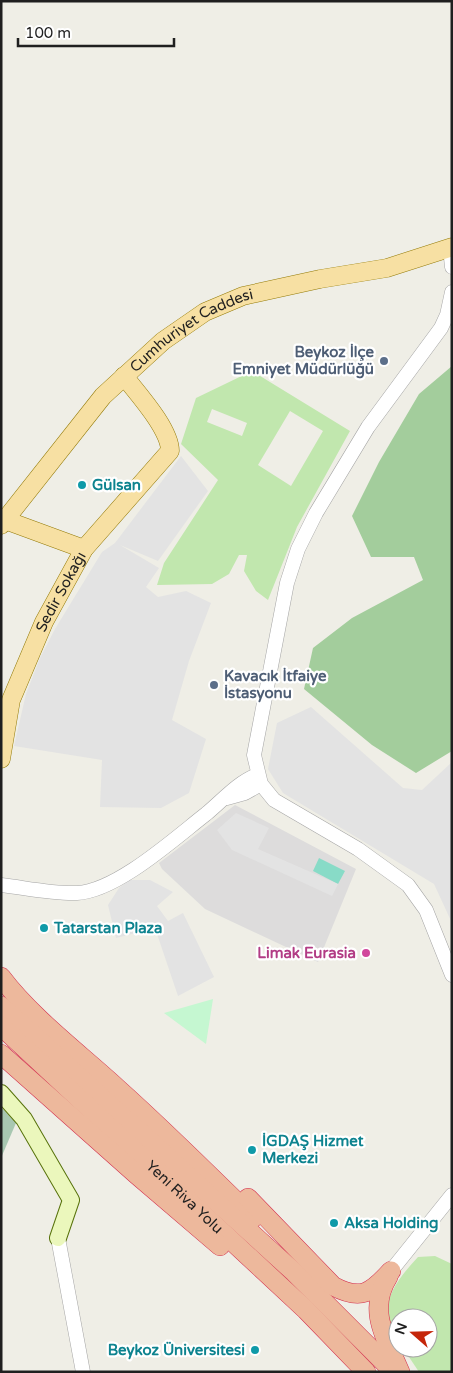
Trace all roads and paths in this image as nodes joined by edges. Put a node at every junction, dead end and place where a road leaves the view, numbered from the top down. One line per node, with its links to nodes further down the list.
1 (451, 248): 2 (street); 4 (main road, Cumhuriyet Caddesi)
2 (452, 268)
3 (452, 292): 7 (street)
4 (124, 376): 5 (main road, Cumhuriyet Caddesi); 6 (main road, Sedir Sokağı)
5 (2, 521): 6 (main road)
6 (84, 549): 8 (main road, Sedir Sokağı)
7 (254, 756): 9 (street); 10 (street)
8 (1, 759)
9 (259, 779): 10 (street); 11 (street)
10 (244, 787): 11 (street); 12 (street)
11 (274, 800): 13 (street)
12 (1, 885)
13 (452, 975)
14 (1, 977): 19 (highway)
15 (1, 1006): 23 (highway, Yeni Riva Yolu)
16 (1, 1026): 24 (highway, Yeni Riva Yolu)
17 (1, 1054): 24 (highway)
18 (1, 1093): 21 (main road)
19 (159, 1126): 22 (highway); 23 (highway)
20 (452, 1195): 22 (street)
21 (58, 1238): 25 (street)
22 (391, 1271): 28 (highway)
23 (294, 1272): 27 (highway)
24 (345, 1351): 26 (highway, Yeni Riva Yolu)
25 (83, 1372)
26 (366, 1372)
27 (394, 1372)
28 (400, 1372)

